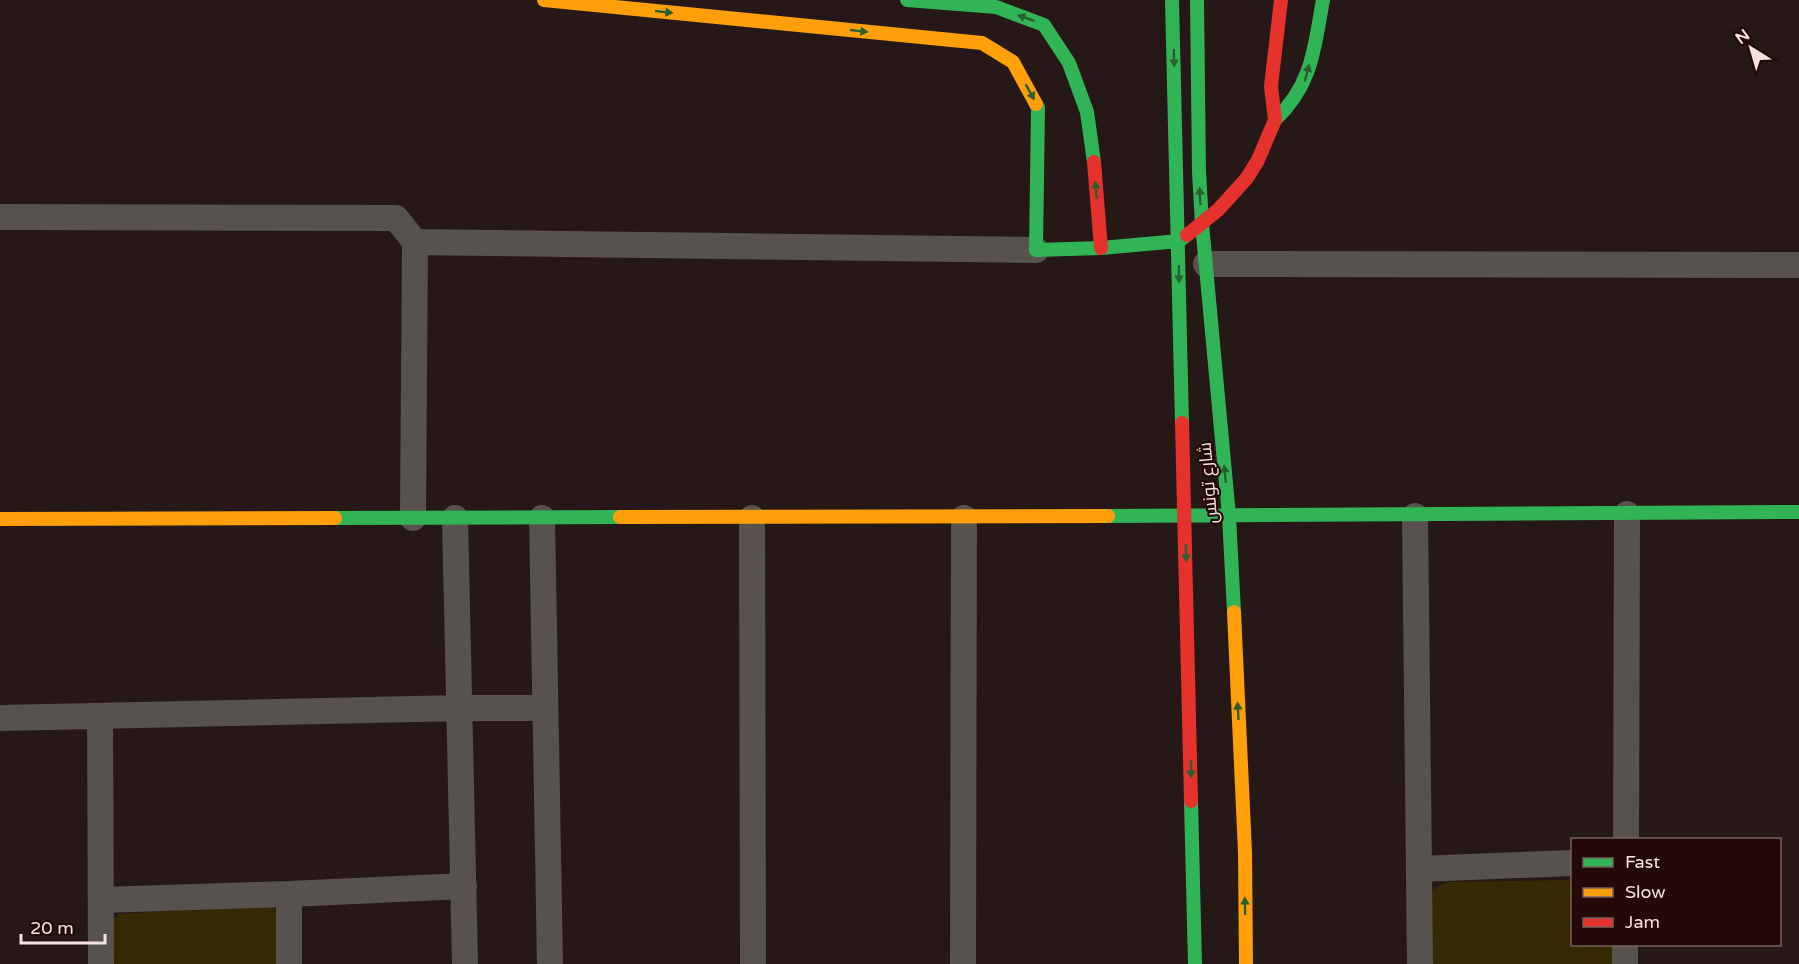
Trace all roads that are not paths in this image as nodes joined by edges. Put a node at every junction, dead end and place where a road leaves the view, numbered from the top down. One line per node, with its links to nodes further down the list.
1 (544, 0): 13 (street, one-way to 13)
2 (907, 0): 12 (street, one-way to 2)
3 (1172, 0): 10 (street, شارع تونس, one-way to 10)
4 (1197, 0): 9 (street, شارع تونس, one-way to 4)
5 (1281, 0): 7 (street)
6 (1323, 0): 7 (street, one-way to 6)
7 (1275, 120): 9 (street)
8 (0, 218): 11 (street)
9 (1202, 224): 10 (street); 14 (street, شارع تونس)
10 (1179, 241): 12 (street); 17 (street, شارع تونس, one-way to 17)
11 (415, 242): 13 (street); 21 (street)
12 (1101, 248): 13 (street)
13 (1036, 250)
14 (1206, 264): 15 (street); 19 (street, شارع تونس, one-way to 14)
15 (1799, 265)
16 (1799, 512): 18 (street)
17 (1185, 514): 19 (street); 25 (street); 44 (street, شارع تونس, one-way to 44)
18 (1627, 514): 20 (street); 31 (street)
19 (1229, 516): 20 (street); 45 (street, شارع تونس, one-way to 19)
20 (1415, 516): 33 (street)
21 (413, 518): 22 (street); 26 (street)
22 (455, 518): 23 (street); 27 (street)
23 (542, 518): 24 (street); 28 (street)
24 (752, 518): 25 (street); 42 (street)
25 (964, 518): 43 (street)
26 (0, 519)
27 (460, 708): 28 (street); 29 (street); 34 (street)
28 (544, 708): 41 (street)
29 (100, 716): 30 (street); 36 (street)
30 (0, 718)
31 (1626, 838)
32 (1571, 863): 33 (street)
33 (1419, 869): 46 (street)
34 (464, 886): 35 (street); 40 (street)
35 (289, 894): 36 (street); 39 (street)
36 (101, 900): 38 (street)
37 (1625, 946): 47 (street)
38 (101, 964)
39 (290, 964)
40 (465, 964)
41 (550, 964)
42 (753, 964)
43 (963, 964)
44 (1195, 964)
45 (1246, 964)
46 (1420, 964)
47 (1625, 964)

